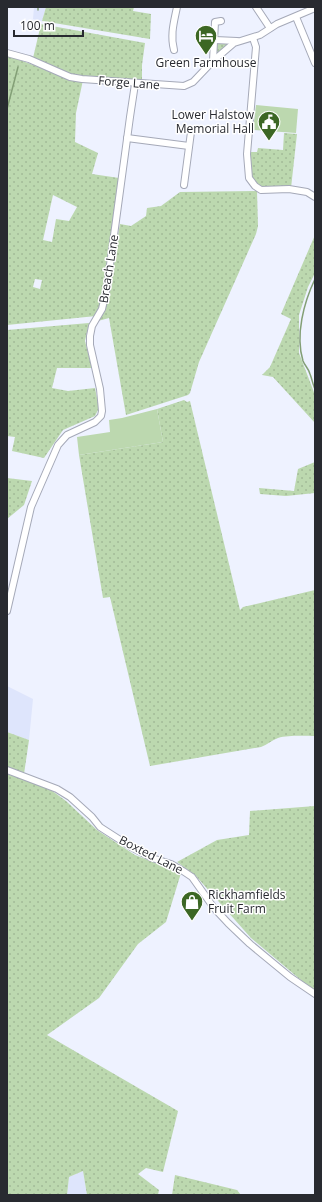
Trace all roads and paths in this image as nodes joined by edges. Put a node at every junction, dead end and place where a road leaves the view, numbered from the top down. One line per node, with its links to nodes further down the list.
1 (177, 7): 10 (street)
2 (256, 7): 6 (street)
3 (315, 8): 4 (street)
4 (296, 16): 6 (street); 13 (street)
5 (221, 21): 8 (street)
6 (270, 28): 7 (street)
7 (253, 38): 9 (street); 19 (street)
8 (214, 40): 9 (street); 12 (street)
9 (239, 41): 12 (street, Forge Lane)
10 (174, 50)
11 (7, 53): 14 (street, Forge Lane)
12 (213, 60): 14 (street, Forge Lane)
13 (315, 63)
14 (135, 84): 16 (street, Breach Lane)
15 (191, 132): 17 (street)
16 (127, 138): 17 (street); 20 (street, Breach Lane)
17 (189, 146): 18 (street)
18 (184, 185)
19 (315, 197)
20 (7, 611)
21 (7, 770): 22 (street, Boxted Lane)
22 (315, 994)

